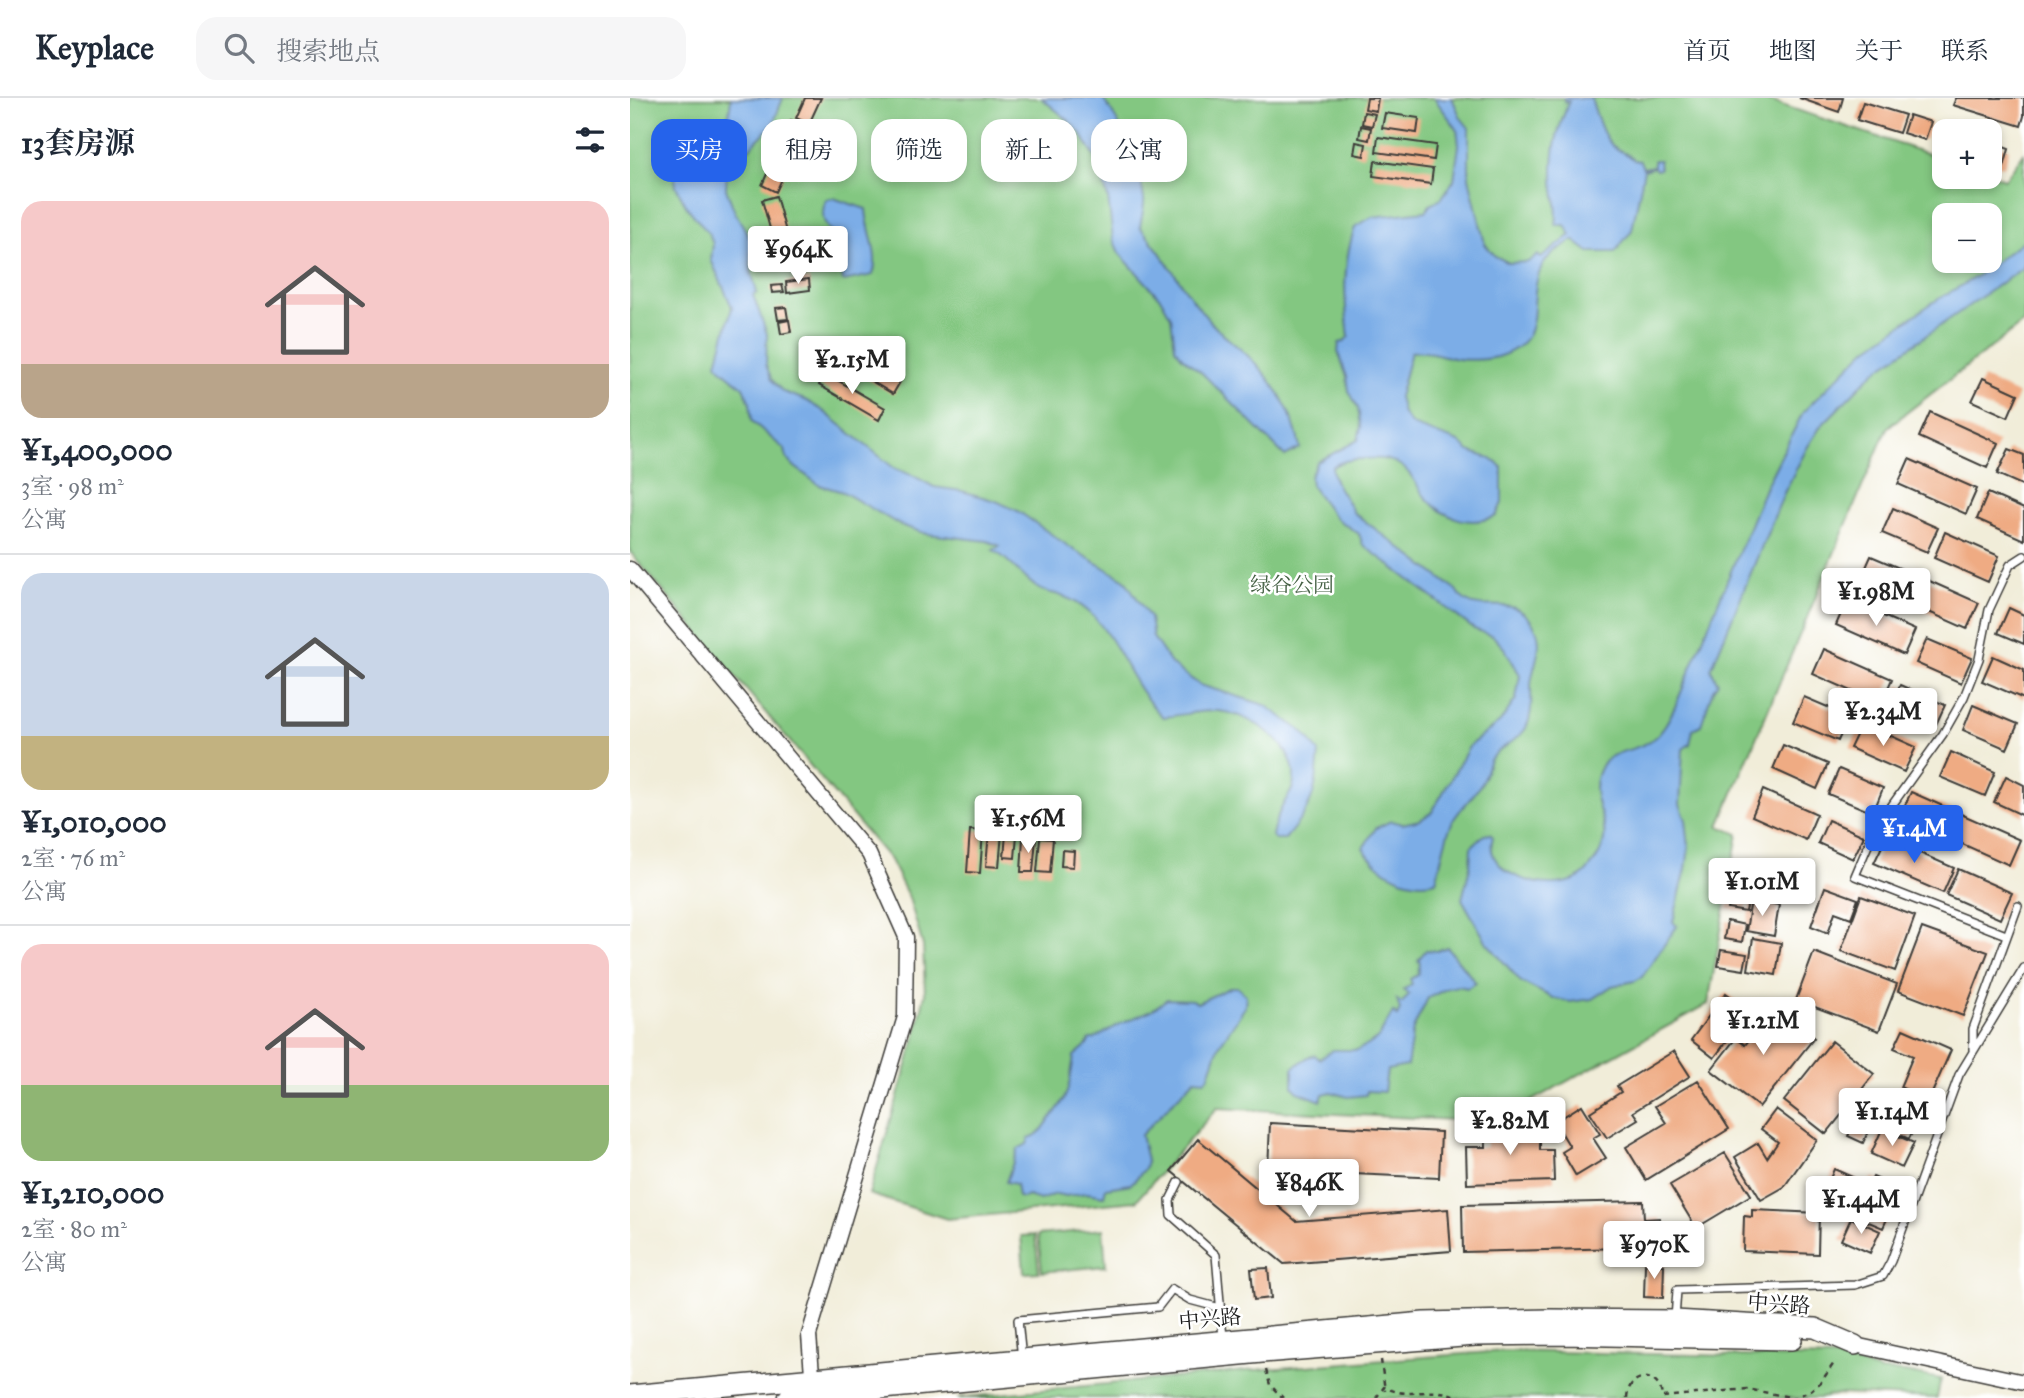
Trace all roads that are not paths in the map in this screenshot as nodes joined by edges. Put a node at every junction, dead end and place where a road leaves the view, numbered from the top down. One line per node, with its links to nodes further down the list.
1 (2024, 556): 4 (lane)
2 (630, 569): 14 (street)
3 (2018, 906): 4 (lane)
4 (2006, 935): 6 (lane)
5 (2024, 968): 6 (lane)
6 (1973, 1051): 9 (lane)
7 (1179, 1182): 8 (lane)
8 (1220, 1308): 11 (lane); 12 (lane)
9 (1675, 1320): 10 (main road, 中兴路); 11 (main road, 中兴路)
10 (1855, 1345): 11 (main road, 中兴路); 13 (street)
11 (1224, 1348): 12 (main road, 中兴路)
12 (1023, 1368): 14 (main road, 中兴路)
13 (2024, 1382)
14 (813, 1387): 15 (main road, 中兴路); 16 (main road, 中兴路)
15 (630, 1395)
16 (788, 1398)

